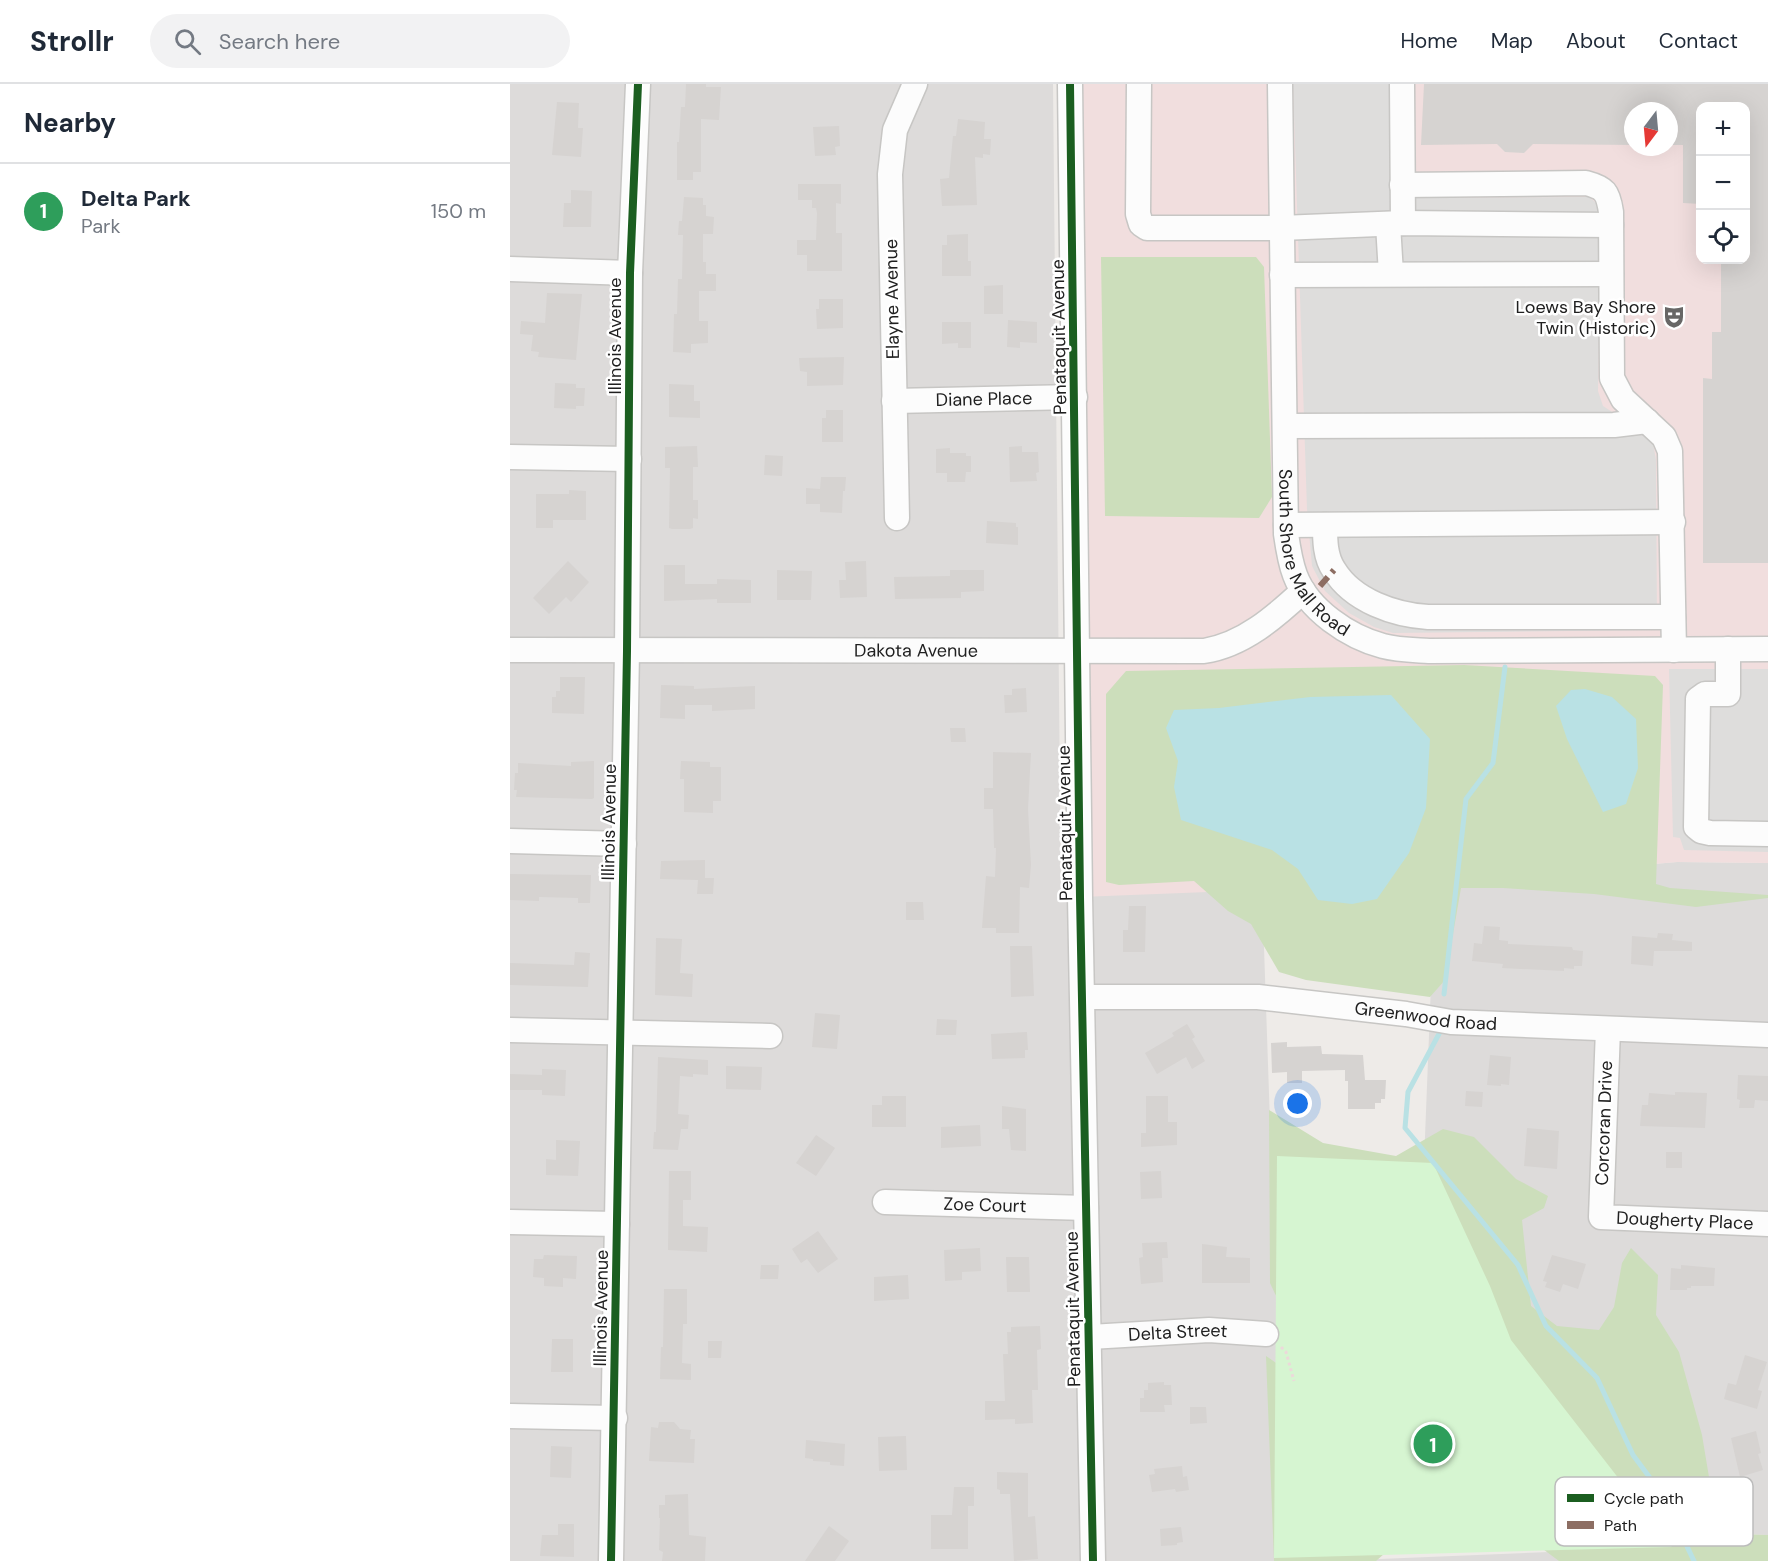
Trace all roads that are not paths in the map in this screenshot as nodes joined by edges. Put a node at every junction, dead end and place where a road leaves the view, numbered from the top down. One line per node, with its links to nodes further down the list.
1 (638, 84): 12 (street, Illinois Avenue)
2 (915, 84): 17 (street, Elayne Avenue)
3 (1070, 84): 16 (street, Penataquit Avenue)
4 (1139, 84): 10 (street)
5 (1280, 84): 10 (street, South Shore Mall Road)
6 (1402, 84): 7 (street)
7 (1402, 185): 8 (street); 9 (street)
8 (1396, 224): 9 (street); 10 (street); 13 (street)
9 (1611, 225): 14 (street)
10 (1281, 228): 15 (street, South Shore Mall Road)
11 (510, 269): 12 (street)
12 (630, 273): 21 (street, Illinois Avenue)
13 (1390, 274): 14 (street); 15 (street)
14 (1611, 274): 18 (street)
15 (1282, 275): 19 (street, South Shore Mall Road)
16 (1075, 398): 17 (street, Diane Place); 28 (street, Penataquit Avenue)
17 (894, 401): 22 (street, Elayne Avenue)
18 (1647, 422): 19 (street); 23 (street)
19 (1285, 426): 24 (street, South Shore Mall Road)
20 (510, 457): 21 (street)
21 (629, 459): 33 (street, Illinois Avenue)
22 (897, 518)
23 (1672, 522): 25 (street); 27 (street)
24 (1286, 525): 25 (street); 26 (street, South Shore Mall Road)
25 (1325, 525): 27 (street)
26 (1304, 591): 28 (street, Dakota Avenue); 32 (street, South Shore Mall Road)
27 (1673, 617): 32 (street)
28 (1078, 649): 33 (street, Dakota Avenue); 37 (street, Penataquit Avenue)
29 (1728, 649): 30 (street, South Shore Mall Road); 32 (street, South Shore Mall Road); 34 (street)
30 (1768, 649)
31 (510, 650): 33 (street, Dakota Avenue)
32 (1674, 650)
33 (627, 651): 36 (street, Illinois Avenue)
34 (1768, 834)
35 (510, 841): 36 (street)
36 (624, 844): 40 (street, Illinois Avenue)
37 (1083, 997): 38 (street, Greenwood Road); 44 (street, Penataquit Avenue)
38 (1608, 1029): 41 (street, Greenwood Road); 45 (street, Corcoran Drive)
39 (510, 1030): 40 (street)
40 (620, 1032): 42 (street); 47 (street, Illinois Avenue)
41 (1768, 1035)
42 (770, 1036)
43 (885, 1202): 44 (street, Zoe Court)
44 (1086, 1208): 50 (street, Penataquit Avenue)
45 (1601, 1217): 48 (street, Dougherty Place)
46 (510, 1222): 47 (street)
47 (617, 1224): 52 (street, Illinois Avenue)
48 (1768, 1224)
49 (1266, 1334): 50 (street, Delta Street)
50 (1090, 1337): 54 (street, Penataquit Avenue)
51 (510, 1416): 52 (street)
52 (615, 1418): 53 (street, Illinois Avenue)
53 (611, 1561)
54 (1093, 1561)

